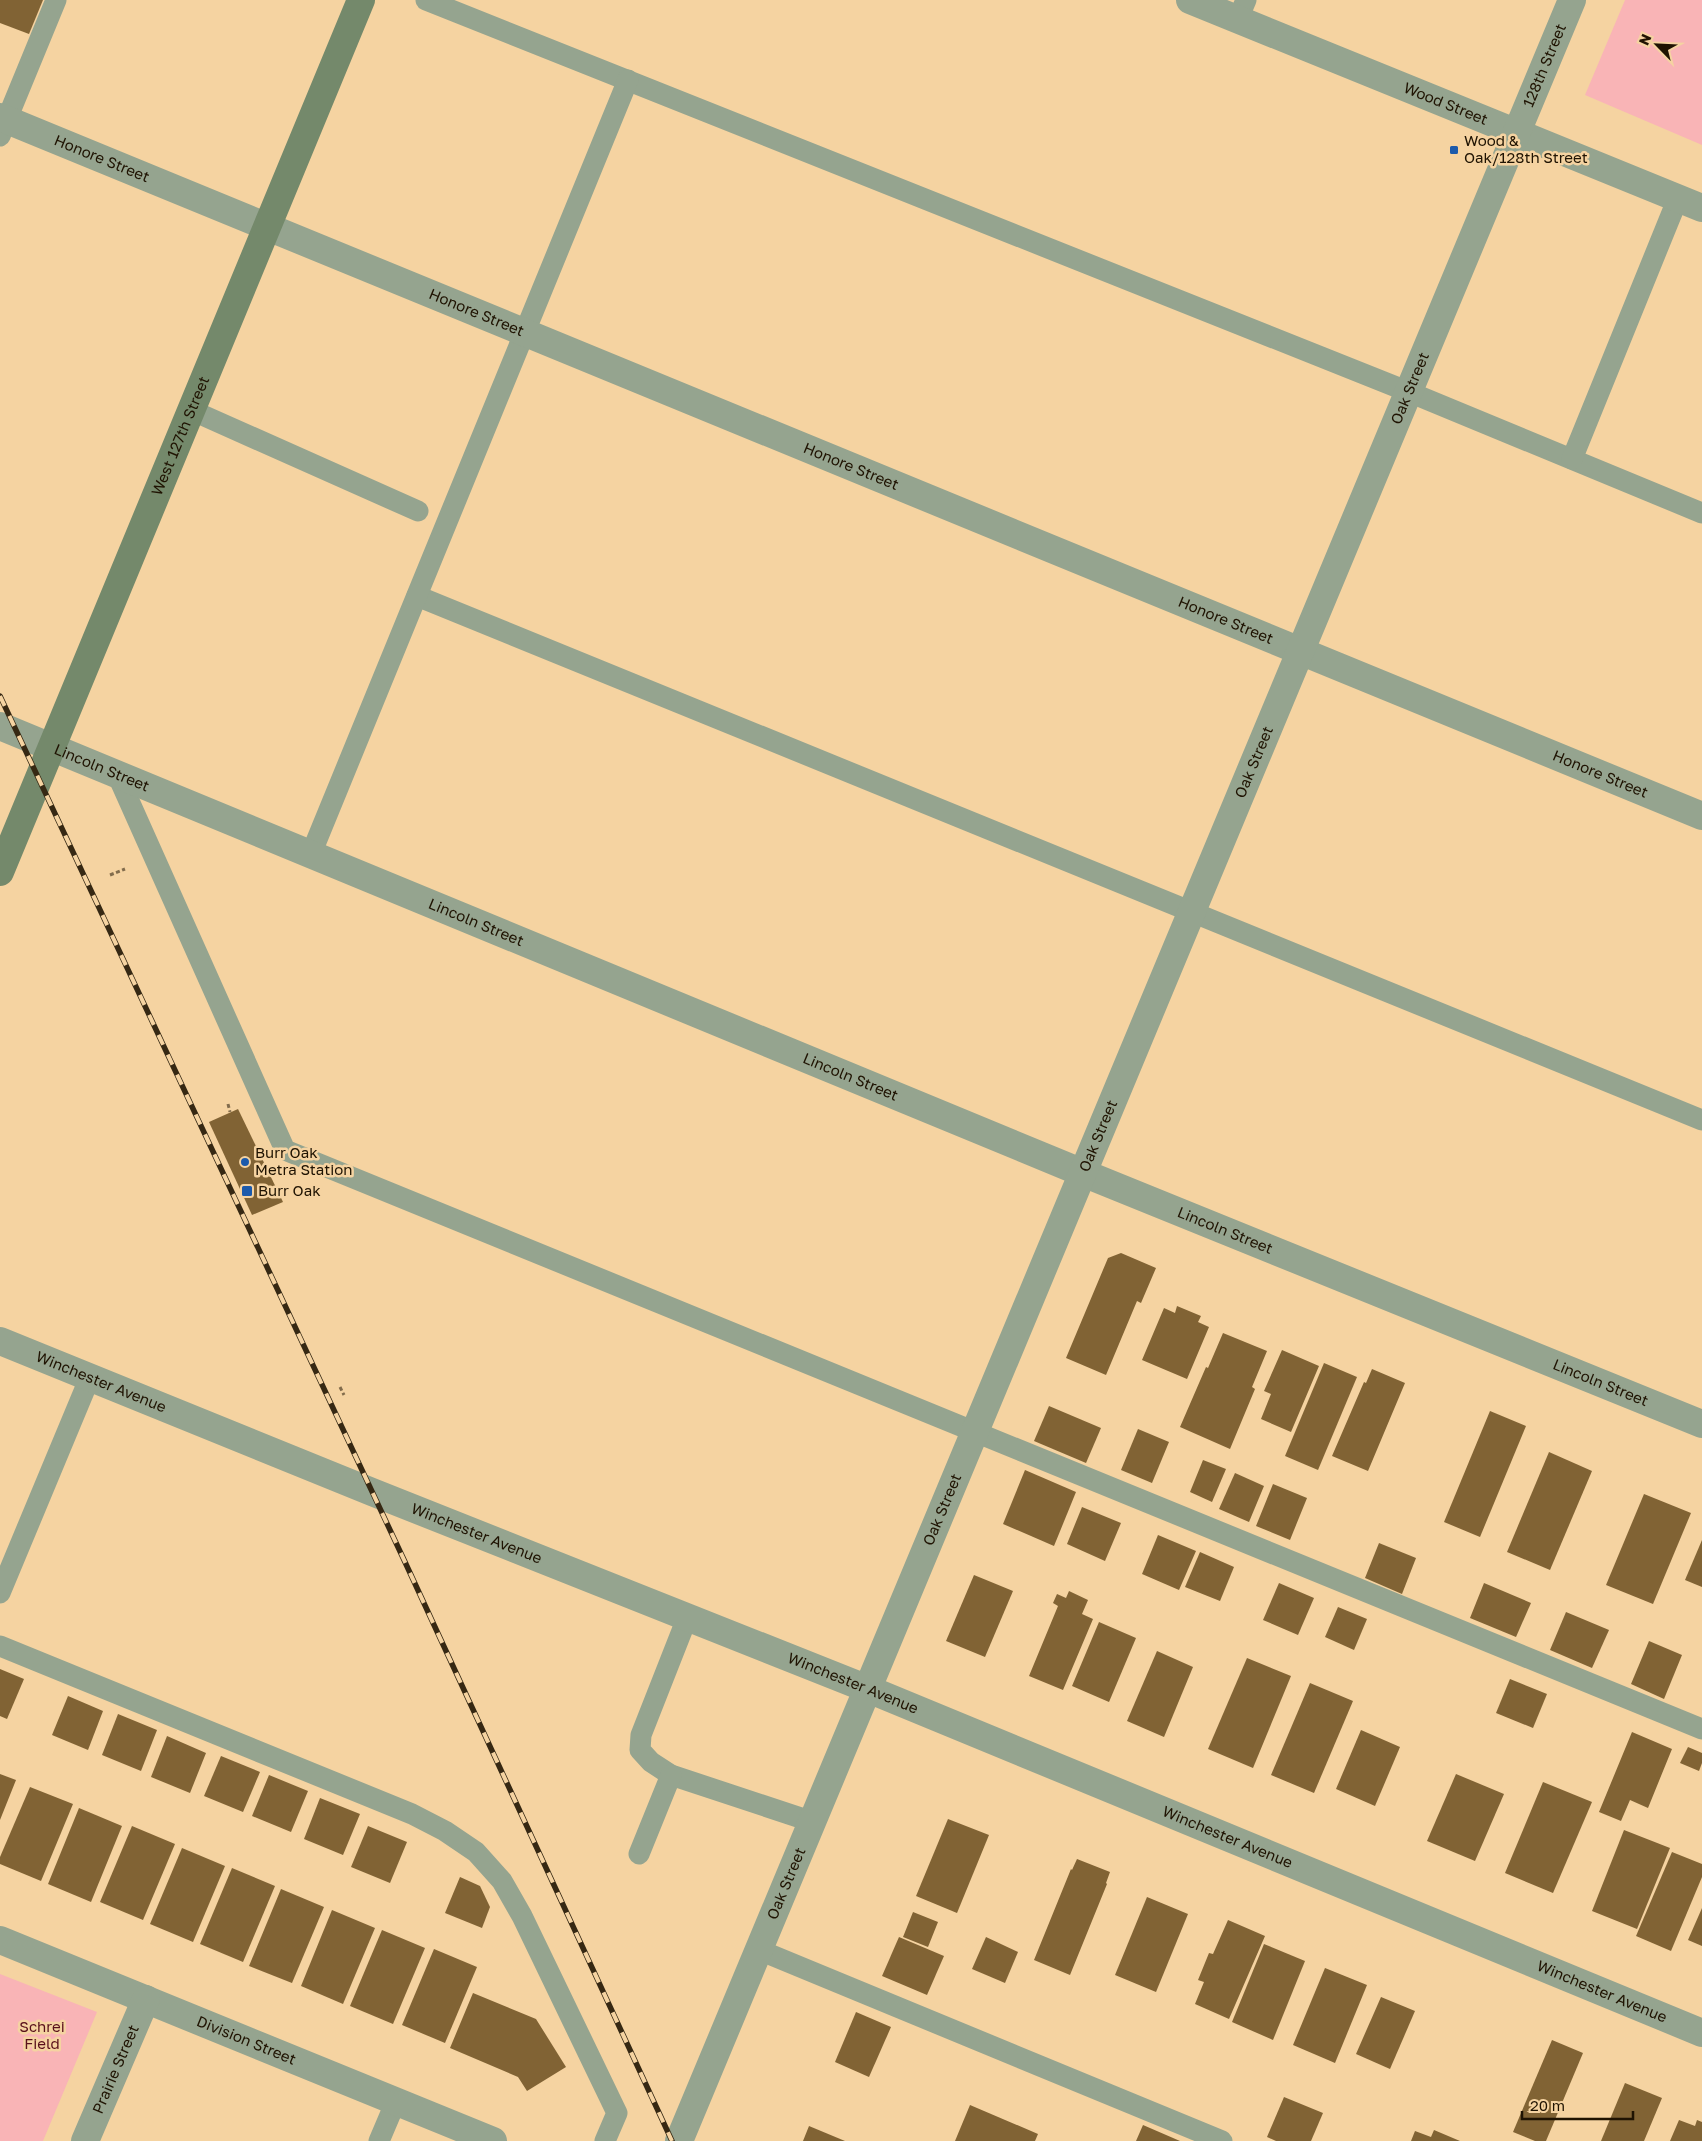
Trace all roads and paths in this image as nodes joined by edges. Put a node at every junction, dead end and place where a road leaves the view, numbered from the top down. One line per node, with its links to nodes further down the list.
1 (56, 0): 8 (lane)
2 (361, 0): 11 (main road, West 127th Street)
3 (426, 0): 7 (lane)
4 (1190, 0): 6 (street, Wood Street)
5 (1572, 0): 9 (street, 128th Street)
6 (1242, 10): 9 (street, Wood Street)
7 (628, 80): 12 (lane); 13 (lane)
8 (2, 125): 11 (street, Honore Street)
9 (1518, 132): 10 (street, Wood Street); 13 (street, Oak Street)
10 (1690, 203): 15 (lane)
11 (267, 228): 12 (street, Honore Street); 14 (main road, West 127th Street)
12 (524, 333): 18 (lane); 19 (street, Honore Street)
13 (1409, 392): 15 (lane); 19 (street, Oak Street)
14 (191, 410): 16 (lane); 21 (main road, West 127th Street)
15 (1572, 459): 17 (lane)
16 (418, 511)
17 (1702, 513)
18 (417, 596): 24 (lane); 28 (lane)
19 (1301, 652): 23 (street, Honore Street); 28 (street, Oak Street)
20 (0, 726): 21 (street, Lincoln Street)
21 (51, 747): 22 (street, Lincoln Street); 26 (main road, West 127th Street)
22 (117, 774): 24 (street, Lincoln Street); 38 (lane)
23 (1702, 816)
24 (310, 854): 32 (street, Lincoln Street)
25 (125, 869): 27 (path)
26 (0, 872)
27 (110, 875)
28 (1193, 912): 31 (lane); 32 (street, Oak Street)
29 (228, 1104): 30 (path)
30 (230, 1112)
31 (1702, 1120)
32 (1084, 1173): 37 (street, Lincoln Street); 38 (street, Oak Street)
33 (0, 1340): 34 (street, Winchester Avenue)
34 (90, 1377): 39 (lane); 40 (street, Winchester Avenue)
35 (340, 1387): 36 (path)
36 (344, 1394)
37 (1702, 1424)
38 (976, 1432): 42 (street, Oak Street); 43 (lane)
39 (0, 1593)
40 (687, 1618): 42 (street, Winchester Avenue); 44 (lane)
41 (0, 1646): 55 (lane)
42 (868, 1689): 45 (street, Oak Street); 50 (street, Winchester Avenue)
43 (1702, 1729)
44 (671, 1775): 45 (lane); 46 (lane)
45 (813, 1822): 48 (street, Oak Street)
46 (639, 1854)
47 (0, 1940): 49 (street, Division Street)
48 (759, 1950): 56 (street, Oak Street); 57 (lane)
49 (146, 2000): 51 (street, Division Street); 52 (street, Prairie Street)
50 (1702, 2033)
51 (396, 2102): 53 (lane); 54 (street, Division Street)
52 (86, 2141)
53 (379, 2141)
54 (493, 2141)
55 (605, 2141)
56 (679, 2141)
57 (1222, 2141)

